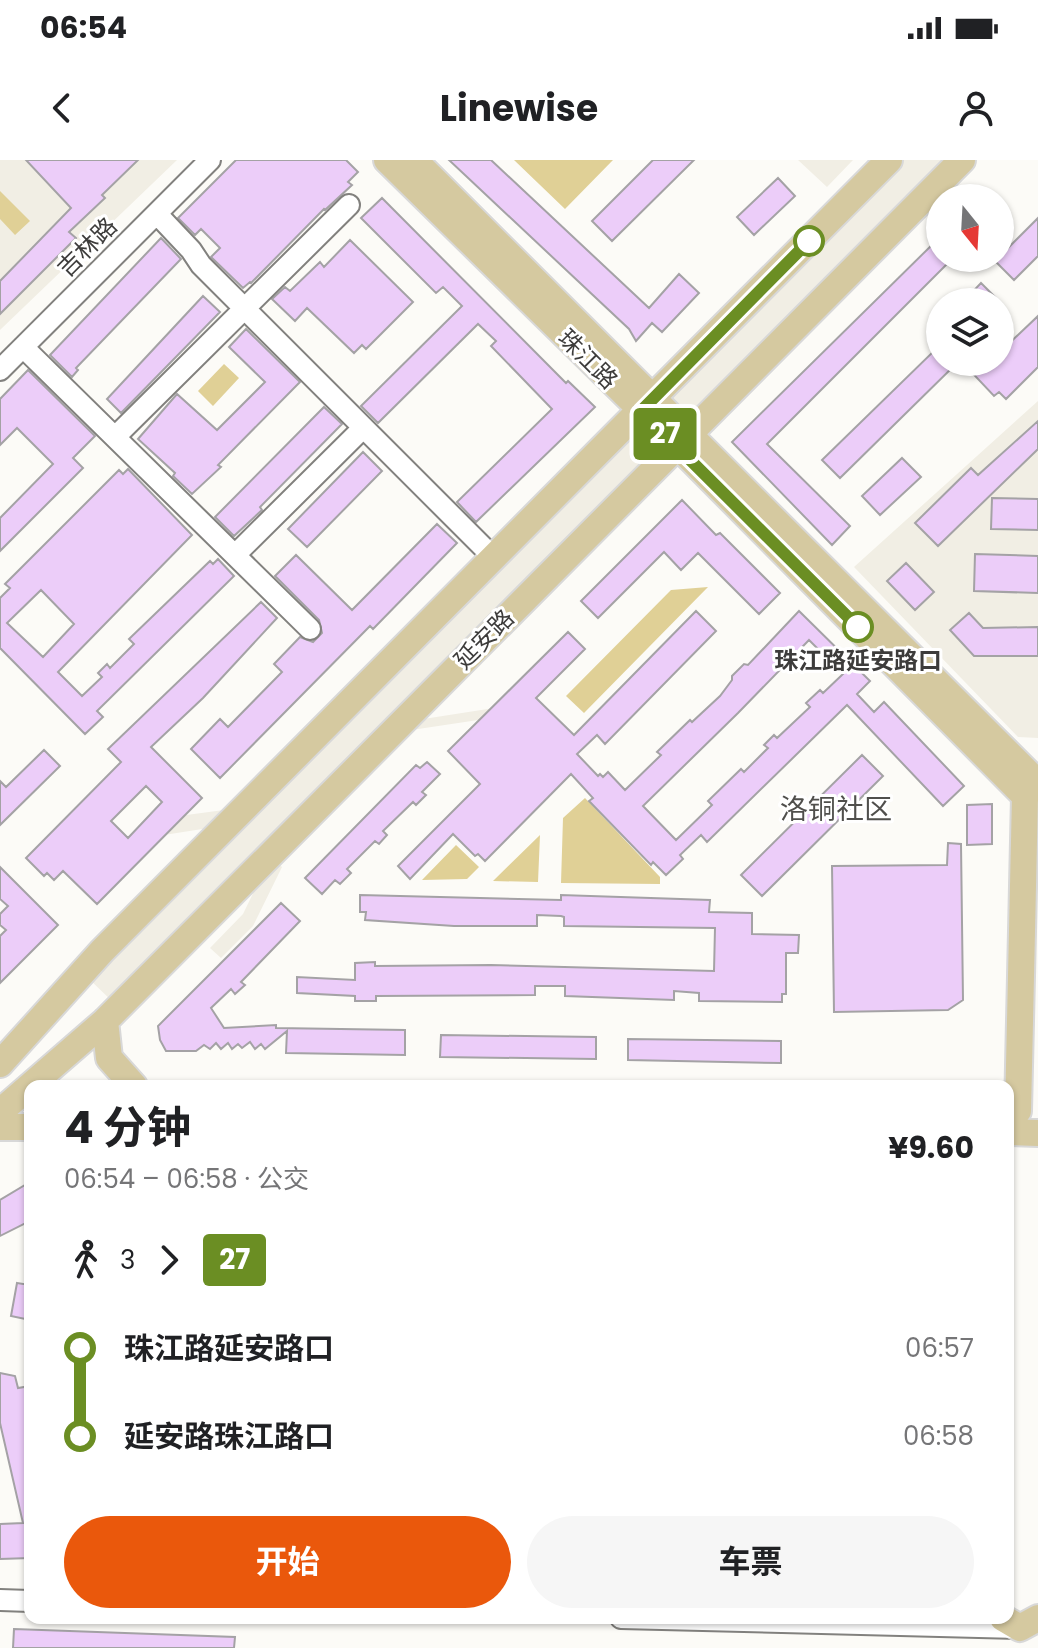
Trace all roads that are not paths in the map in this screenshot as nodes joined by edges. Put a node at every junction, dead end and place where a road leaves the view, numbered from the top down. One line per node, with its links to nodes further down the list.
1 (210, 160): 7 (street, 吉林路)
2 (387, 160): 11 (main road, 珠江路)
3 (414, 160): 11 (main road, 珠江路)
4 (889, 160): 11 (main road)
5 (962, 160): 14 (main road, 延安路)
6 (349, 205): 8 (street)
7 (157, 214): 8 (street); 9 (street, 吉林路)
8 (244, 309): 12 (street); 13 (street)
9 (23, 347): 10 (street, 吉林路); 13 (street)
10 (0, 370)
11 (648, 404): 14 (main road, 珠江路); 16 (main road)
12 (363, 428): 15 (street); 16 (street)
13 (115, 437): 15 (street)
14 (683, 439): 18 (main road, 珠江路); 19 (main road, 延安路)
15 (235, 555): 17 (street)
16 (493, 557): 20 (main road)
17 (310, 629)
18 (1034, 787): 25 (main road)
19 (105, 1021): 21 (main road, 延安路); 22 (main road)
20 (0, 1064)
21 (41, 1080)
22 (129, 1080)
23 (24, 1096): 24 (main road, 延安路)
24 (7, 1112): 26 (main road)
25 (1016, 1117): 27 (main road)
26 (24, 1123)
27 (1038, 1133)
28 (0, 1588): 29 (street)
29 (24, 1589)
30 (0, 1600): 31 (street)
31 (24, 1601)

